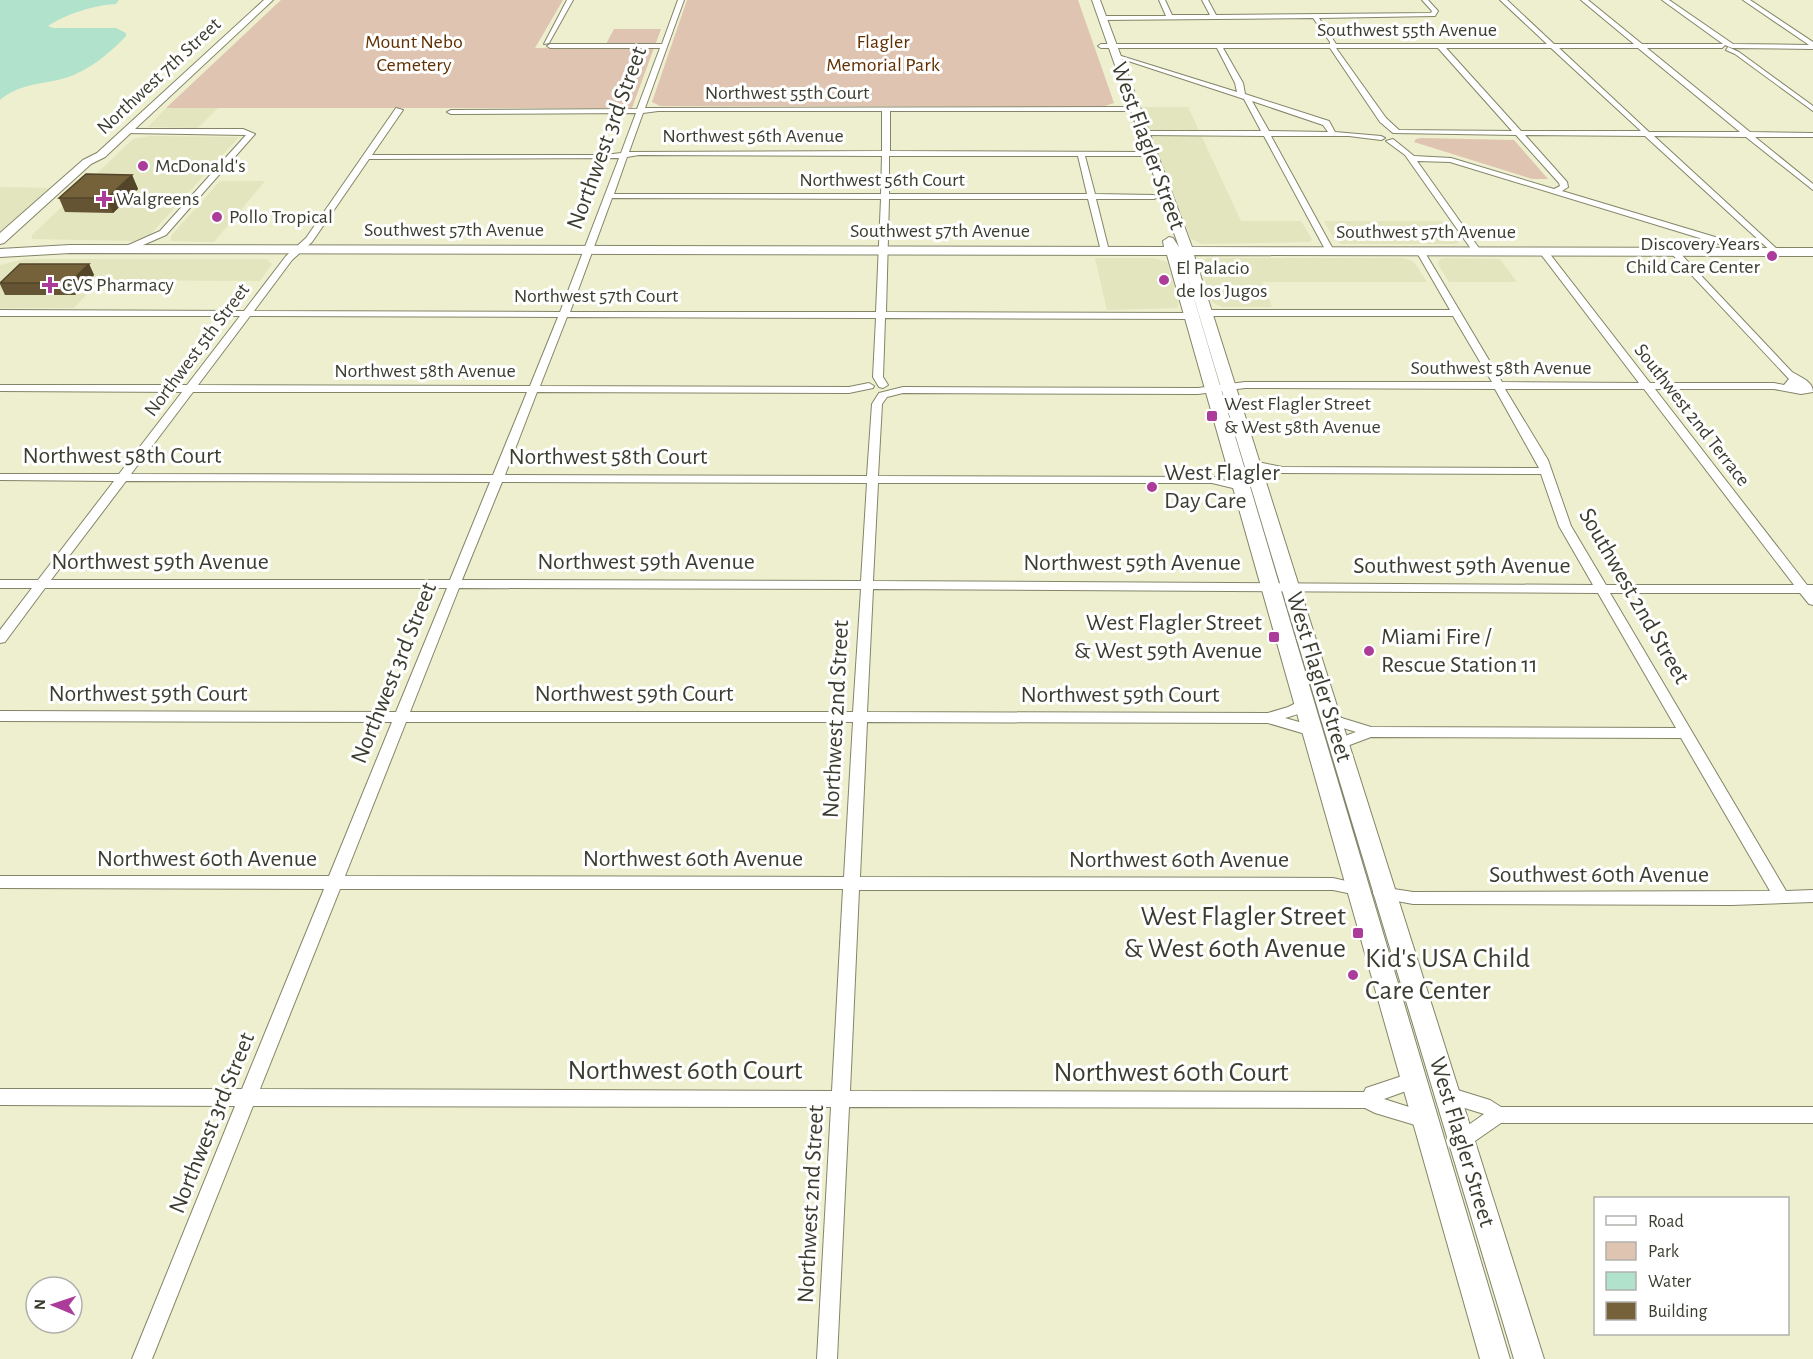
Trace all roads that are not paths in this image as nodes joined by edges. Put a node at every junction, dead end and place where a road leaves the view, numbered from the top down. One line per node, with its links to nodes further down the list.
1 (270, 0): 36 (main road, Northwest 7th Street)
2 (570, 0): 16 (street)
3 (681, 0): 16 (street, Northwest 3rd Street)
4 (1162, 0): 12 (street)
5 (1205, 0): 13 (street)
6 (1425, 0): 14 (street)
7 (1503, 0): 21 (street)
8 (1584, 0): 22 (street)
9 (1665, 0): 23 (street)
10 (1746, 0): 18 (street)
11 (1091, 2): 15 (main road, West Flagler Street); 24 (main road, West Flagler Street)
12 (1170, 17): 13 (street); 15 (street)
13 (1214, 17): 14 (street)
14 (1315, 17): 19 (street)
15 (1102, 18): 24 (main road, West Flagler Street)
16 (664, 46): 32 (street, Northwest 3rd Street)
17 (1219, 46): 19 (street, Southwest 55th Avenue); 24 (street, Southwest 55th Avenue); 27 (street)
18 (1813, 46): 23 (street, Southwest 55th Avenue)
19 (1333, 47): 20 (street, Southwest 55th Avenue); 34 (street)
20 (1441, 47): 21 (street, Southwest 55th Avenue); 41 (street)
21 (1554, 47): 22 (street, Southwest 55th Avenue); 43 (street)
22 (1641, 47): 23 (street, Southwest 55th Avenue); 44 (street)
23 (1729, 47): 29 (street)
24 (1108, 50): 25 (street); 26 (main road, West Flagler Street); 31 (main road, West Flagler Street)
25 (1152, 68): 26 (street); 27 (street)
26 (1121, 70): 37 (main road, West Flagler Street)
27 (1244, 97): 38 (street); 39 (street)
28 (886, 109): 31 (street, Northwest 55th Court); 32 (street, Northwest 55th Court); 47 (street, Northwest 2nd Street)
29 (1813, 109)
30 (399, 110): 52 (street, Northwest 5th Street)
31 (1124, 110): 35 (main road, West Flagler Street)
32 (641, 111): 33 (street, Northwest 55th Court); 50 (street, Northwest 3rd Street)
33 (451, 112)
34 (1383, 120): 40 (street); 42 (street)
35 (1129, 125): 37 (main road); 49 (main road, West Flagler Street)
36 (127, 131): 61 (street); 62 (main road, Northwest 7th Street)
37 (1144, 133): 38 (street); 53 (main road, West Flagler Street)
38 (1266, 134): 39 (street); 70 (street)
39 (1333, 134): 40 (street)
40 (1380, 134): 42 (street); 46 (street)
41 (1520, 134): 42 (street); 43 (street); 56 (street)
42 (1402, 135): 46 (street); 51 (street)
43 (1649, 135): 44 (street); 75 (street)
44 (1748, 135): 45 (street); 55 (street)
45 (1813, 135)
46 (1390, 141): 51 (street)
47 (885, 153): 48 (street, Northwest 56th Avenue); 50 (street, Northwest 56th Avenue); 58 (street, Northwest 2nd Street)
48 (1081, 154): 49 (street, Northwest 56th Avenue); 59 (street)
49 (1139, 154): 53 (main road); 54 (main road, West Flagler Street)
50 (624, 155): 52 (street, Northwest 56th Avenue); 57 (street, Northwest 3rd Street)
51 (1409, 156): 56 (street); 72 (street)
52 (367, 157): 65 (street, Northwest 5th Street)
53 (1155, 163): 69 (main road, West Flagler Street)
54 (1150, 186): 59 (street, Northwest 56th Court); 69 (main road, West Flagler Street)
55 (1813, 188)
56 (1554, 192): 60 (street)
57 (610, 196): 58 (street, Northwest 56th Court); 66 (street, Northwest 3rd Street)
58 (886, 196): 59 (street, Northwest 56th Court); 67 (street, Northwest 2nd Street)
59 (1093, 197): 68 (street)
60 (1665, 227): 74 (street); 77 (street)
61 (163, 233): 63 (street); 64 (street)
62 (2, 248): 63 (main road, Southwest 57th Avenue)
63 (127, 249): 64 (main road, Southwest 57th Avenue)
64 (164, 249): 65 (main road, Southwest 57th Avenue)
65 (298, 249): 66 (main road, Southwest 57th Avenue); 81 (street, Northwest 5th Street)
66 (590, 249): 67 (main road, Southwest 57th Avenue); 82 (street, Northwest 3rd Street)
67 (884, 250): 68 (main road, Southwest 57th Avenue); 84 (street, Northwest 2nd Street)
68 (1105, 251): 69 (main road, Southwest 57th Avenue)
69 (1179, 251): 70 (main road, Southwest 57th Avenue); 83 (main road, West Flagler Street)
70 (1330, 251): 71 (main road, Southwest 57th Avenue)
71 (1420, 251): 72 (main road, Southwest 57th Avenue); 80 (street, Southwest 2nd Street)
72 (1476, 251): 73 (main road, Southwest 57th Avenue)
73 (1543, 251): 76 (main road, Southwest 57th Avenue); 86 (street, Southwest 2nd Terrace)
74 (1752, 251): 75 (main road, Southwest 57th Avenue); 77 (main road, Southwest 57th Avenue)
75 (1774, 251): 78 (main road, Southwest 57th Avenue)
76 (1674, 252): 77 (main road, Southwest 57th Avenue); 87 (street)
77 (1700, 252)
78 (1810, 254)
79 (0, 313): 81 (street, Northwest 57th Court)
80 (1457, 313): 83 (street, Northwest 57th Court); 85 (street, Southwest 2nd Street)
81 (246, 314): 82 (street, Northwest 57th Court); 90 (street, Northwest 5th Street)
82 (564, 314): 84 (street, Northwest 57th Court); 91 (street, Northwest 3rd Street)
83 (1199, 314): 84 (street, Northwest 57th Court); 89 (main road, West Flagler Street)
84 (881, 315): 92 (street, Northwest 2nd Street)
85 (1499, 386): 86 (street, Southwest 58th Avenue); 89 (street, Southwest 58th Avenue); 94 (street, Southwest 2nd Street)
86 (1647, 386): 87 (street, Southwest 58th Avenue); 106 (street, Southwest 2nd Terrace)
87 (1803, 387)
88 (0, 388): 90 (street, Northwest 58th Avenue)
89 (1221, 388): 92 (street, Northwest 58th Avenue); 93 (main road, West Flagler Street); 99 (main road, West Flagler Street)
90 (190, 389): 91 (street, Northwest 58th Avenue); 96 (street, Northwest 5th Street)
91 (533, 389): 92 (street, Northwest 58th Avenue); 97 (street, Northwest 3rd Street)
92 (877, 390): 98 (street, Northwest 2nd Street)
93 (1255, 470): 94 (street); 104 (main road, West Flagler Street)
94 (1547, 471): 105 (street, Southwest 2nd Street)
95 (0, 477): 96 (street, Northwest 58th Court)
96 (123, 477): 97 (street, Northwest 58th Court); 101 (street, Northwest 5th Street)
97 (498, 478): 98 (street, Northwest 58th Court); 102 (street, Northwest 3rd Street)
98 (873, 479): 99 (street, Northwest 58th Court); 103 (street, Northwest 2nd Street)
99 (1239, 480): 104 (main road, West Flagler Street)
100 (0, 584): 101 (street, Northwest 59th Avenue)
101 (41, 584): 102 (street, Northwest 59th Avenue); 108 (street, Northwest 5th Street)
102 (454, 585): 103 (street, Northwest 59th Avenue); 111 (street, Northwest 3rd Street)
103 (867, 585): 104 (street, Northwest 59th Avenue); 112 (street, Northwest 2nd Street)
104 (1281, 588): 105 (street, Southwest 59th Avenue); 109 (main road, West Flagler Street); 114 (main road, West Flagler Street)
105 (1603, 589): 106 (street, Southwest 59th Avenue); 117 (street, Southwest 2nd Street)
106 (1808, 589): 107 (street, Southwest 2nd Terrace)
107 (1813, 601)
108 (0, 639)
109 (1304, 704): 113 (street, Northwest 59th Court); 115 (main road, West Flagler Street)
110 (0, 716): 111 (street, Northwest 59th Court)
111 (401, 716): 112 (street, Northwest 59th Court); 120 (street, Northwest 3rd Street)
112 (860, 717): 113 (street, Northwest 59th Court); 121 (street, Northwest 2nd Street)
113 (1268, 718): 115 (street, Northwest 59th Court)
114 (1332, 720): 116 (street); 118 (main road, West Flagler Street)
115 (1312, 731): 122 (main road, West Flagler Street)
116 (1370, 732): 117 (street); 118 (street)
117 (1687, 733): 125 (street, Southwest 2nd Street)
118 (1340, 744): 123 (main road, West Flagler Street)
119 (0, 882): 120 (street, Northwest 60th Avenue)
120 (334, 883): 121 (street, Northwest 60th Avenue); 129 (street, Northwest 3rd Street)
121 (852, 883): 122 (street, Northwest 60th Avenue); 130 (street, Northwest 2nd Street)
122 (1358, 889): 123 (street, Northwest 60th Avenue); 126 (main road, West Flagler Street)
123 (1386, 894): 125 (street, Southwest 60th Avenue); 127 (main road, West Flagler Street)
124 (1813, 896): 125 (street, Southwest 60th Avenue)
125 (1782, 898)
126 (1414, 1080): 131 (street, Northwest 60th Court); 134 (main road, West Flagler Street)
127 (1448, 1095): 132 (street); 135 (main road, West Flagler Street)
128 (0, 1097): 129 (street, Northwest 60th Court)
129 (246, 1097): 130 (street, Northwest 60th Court); 136 (street, Northwest 3rd Street)
130 (841, 1099): 131 (street, Northwest 60th Court); 137 (street, Northwest 2nd Street)
131 (1369, 1100): 134 (street, Northwest 60th Court)
132 (1497, 1115): 133 (street); 135 (street)
133 (1813, 1115)
134 (1425, 1120): 138 (main road, West Flagler Street)
135 (1462, 1141): 139 (main road, West Flagler Street)
136 (142, 1359)
137 (827, 1359)
138 (1495, 1359)
139 (1529, 1359)

